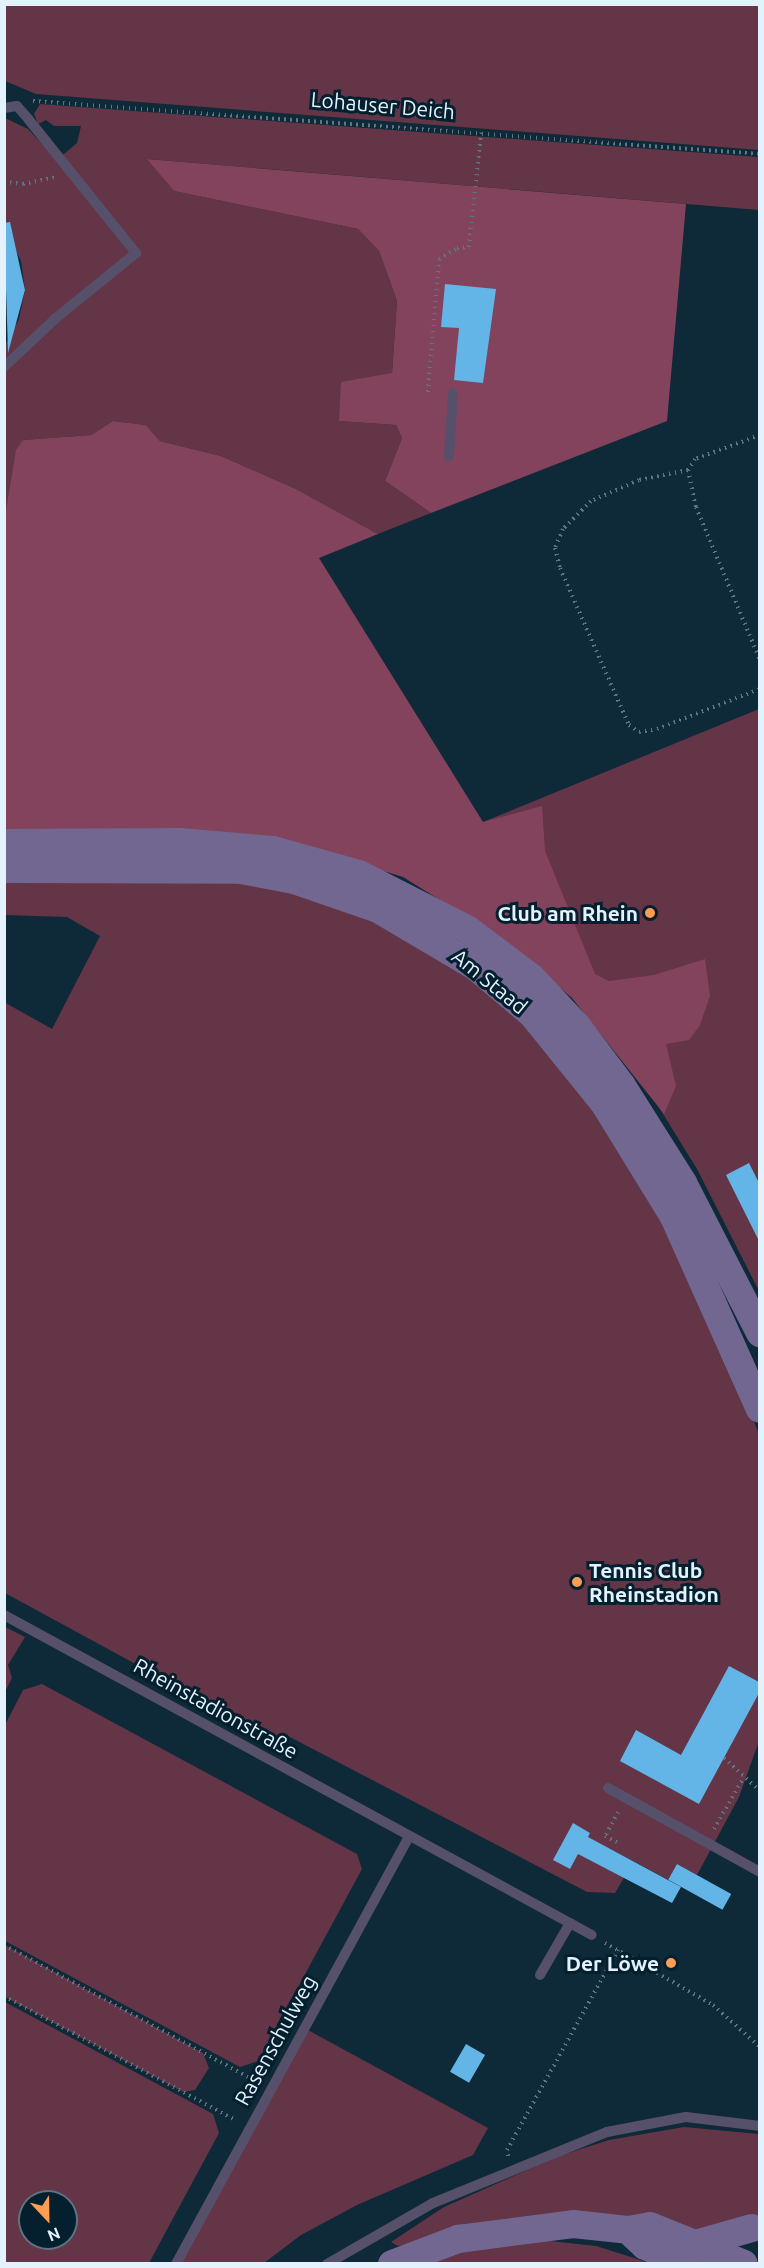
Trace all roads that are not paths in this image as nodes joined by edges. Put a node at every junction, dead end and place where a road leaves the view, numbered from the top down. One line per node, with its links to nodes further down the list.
1 (4, 108): 2 (lane)
2 (4, 367)
3 (453, 393): 4 (lane)
4 (449, 456)
5 (4, 843): 7 (street, Am Staad)
6 (4, 869): 8 (street, Am Staad)
7 (759, 1333)
8 (748, 1346): 9 (street, Am Staad)
9 (759, 1409)
10 (4, 1615): 12 (lane, Rheinstadionstraße)
11 (608, 1788): 13 (lane)
12 (409, 1836): 14 (lane, Rheinstadionstraße); 21 (lane, Rasenschulweg)
13 (759, 1872)
14 (570, 1923): 15 (lane, Rheinstadionstraße); 16 (lane)
15 (592, 1935)
16 (540, 1975)
17 (759, 2126): 22 (lane)
18 (756, 2221): 19 (street); 20 (street)
19 (693, 2253): 20 (street); 23 (street)
20 (739, 2262)
21 (176, 2264)
22 (327, 2264)
23 (392, 2264)

